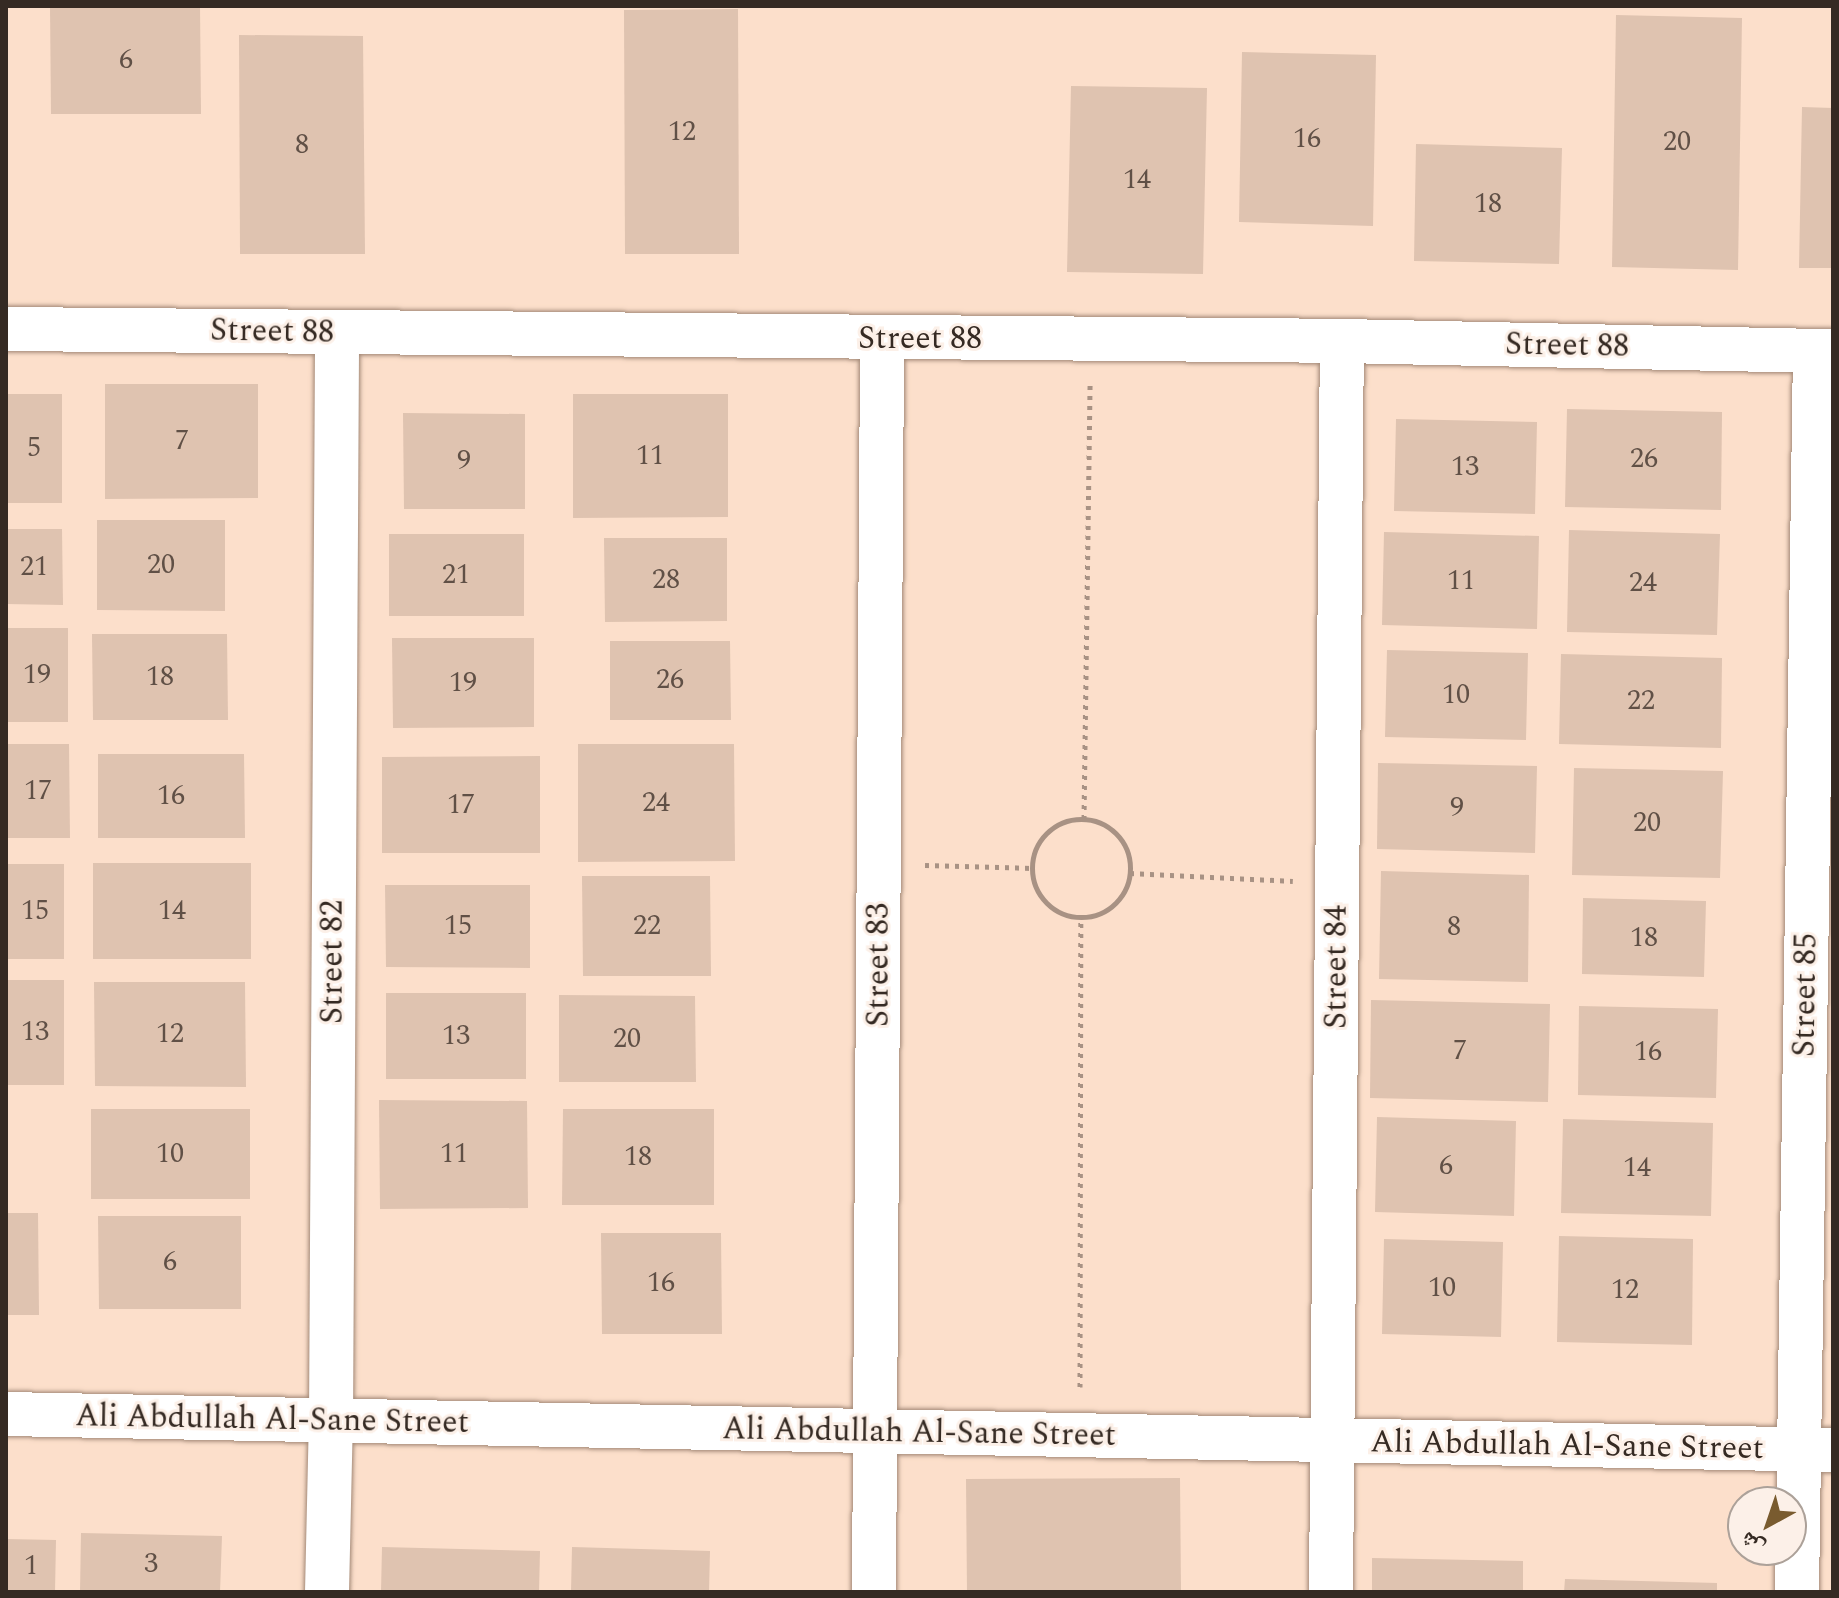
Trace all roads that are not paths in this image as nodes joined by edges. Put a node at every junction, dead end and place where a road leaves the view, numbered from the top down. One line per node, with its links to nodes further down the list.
1 (6, 329): 2 (street, Street 88)
2 (337, 333): 3 (street, Street 88); 7 (street, Street 82)
3 (882, 339): 4 (street, Street 88); 8 (street, Street 83)
4 (1342, 341): 5 (street, Street 88); 9 (street, Street 84)
5 (1824, 351): 10 (street, Street 85)
6 (6, 1414): 7 (street, Ali Abdullah Al-Sane Street)
7 (331, 1422): 8 (street, Ali Abdullah Al-Sane Street); 11 (street, Street 82)
8 (877, 1432): 9 (street, Ali Abdullah Al-Sane Street); 12 (street, Street 83)
9 (1333, 1442): 10 (street, Ali Abdullah Al-Sane Street); 13 (street, Street 84)
10 (1816, 1450): 14 (street, Street 85)
11 (327, 1592)
12 (874, 1592)
13 (1331, 1592)
14 (1797, 1592)

